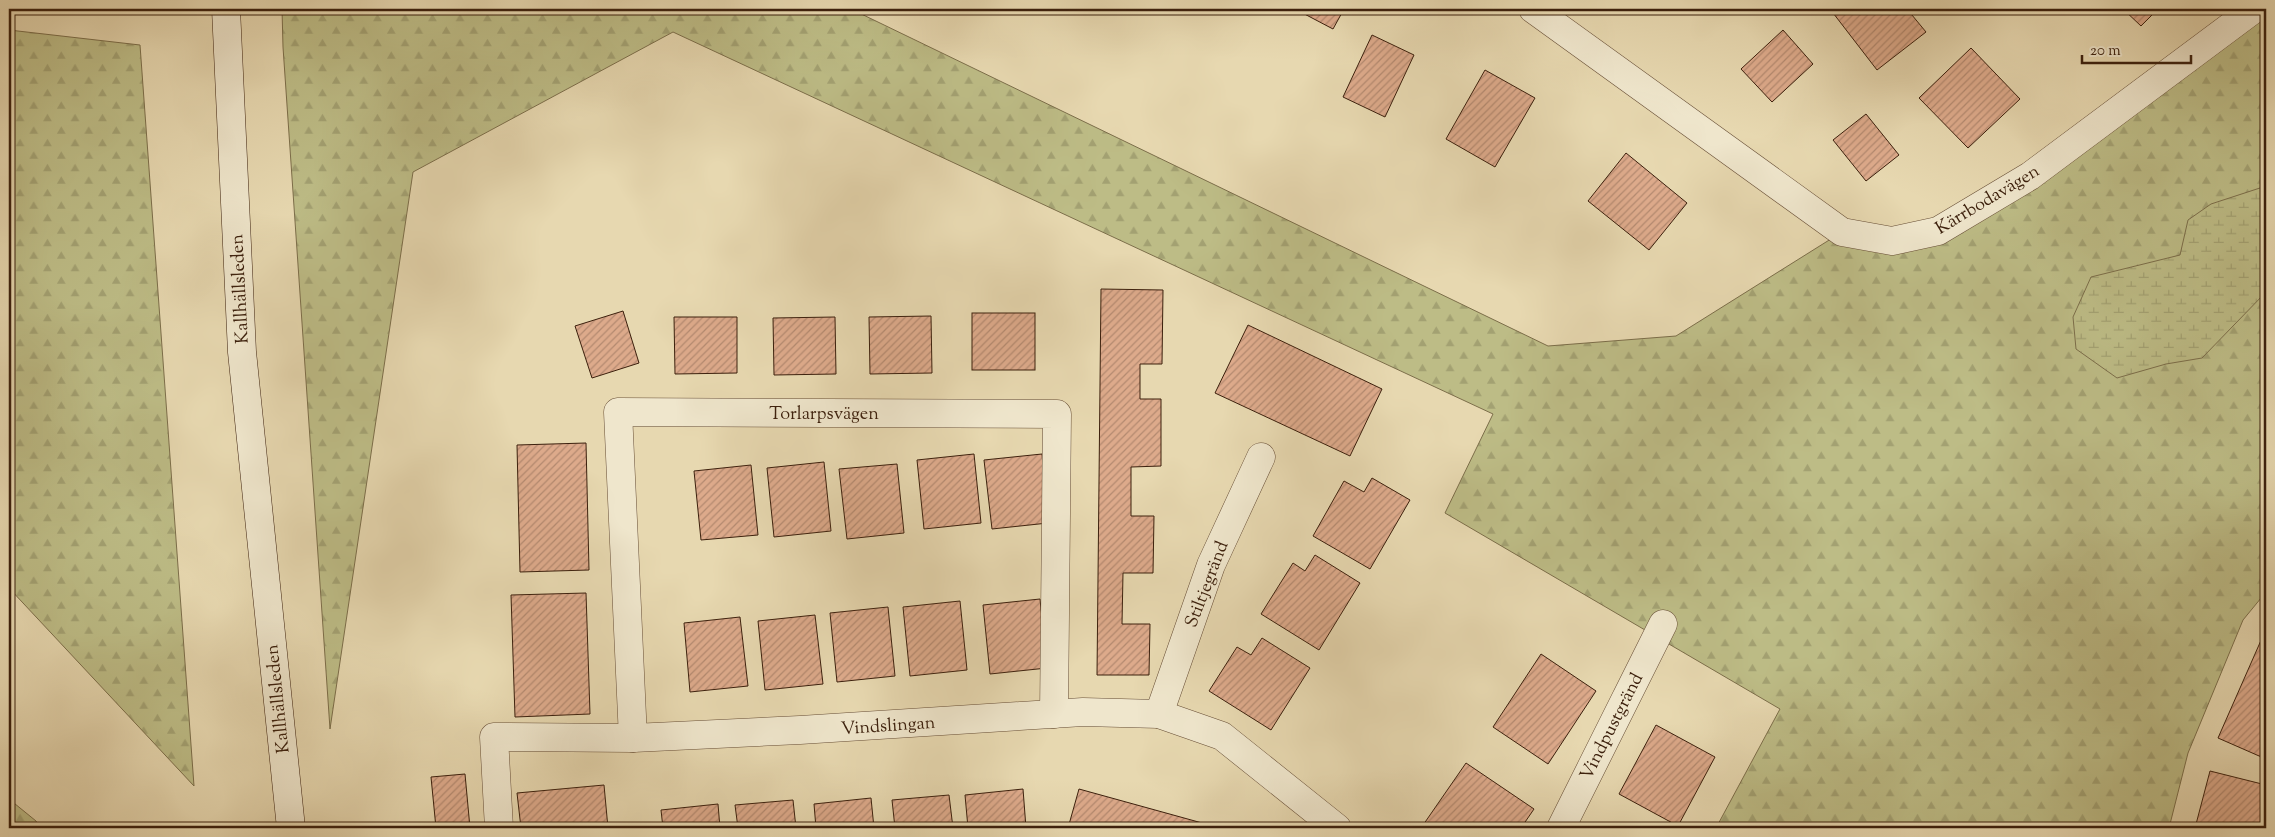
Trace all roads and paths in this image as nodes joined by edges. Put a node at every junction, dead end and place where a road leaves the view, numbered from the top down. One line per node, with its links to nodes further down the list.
1 (226, 9): 5 (street, Kallhällsleden)
2 (1533, 9): 3 (street, Kärrbodavägen)
3 (2254, 9)
4 (1261, 457): 8 (street, Stiltjegränd)
5 (264, 569): 10 (street, Kallhällsleden); 11 (street, Kallhällsleden)
6 (1663, 624): 14 (street, Vindpustgränd)
7 (1054, 714): 8 (street, Vindslingan); 9 (street, Vindslingan); 9 (street, Torlarpsvägen)
8 (1159, 714): 13 (street, Vindslingan)
9 (633, 738): 12 (street, Vindslingan)
10 (273, 828)
11 (291, 828)
12 (499, 828)
13 (1337, 828)
14 (1561, 828)

